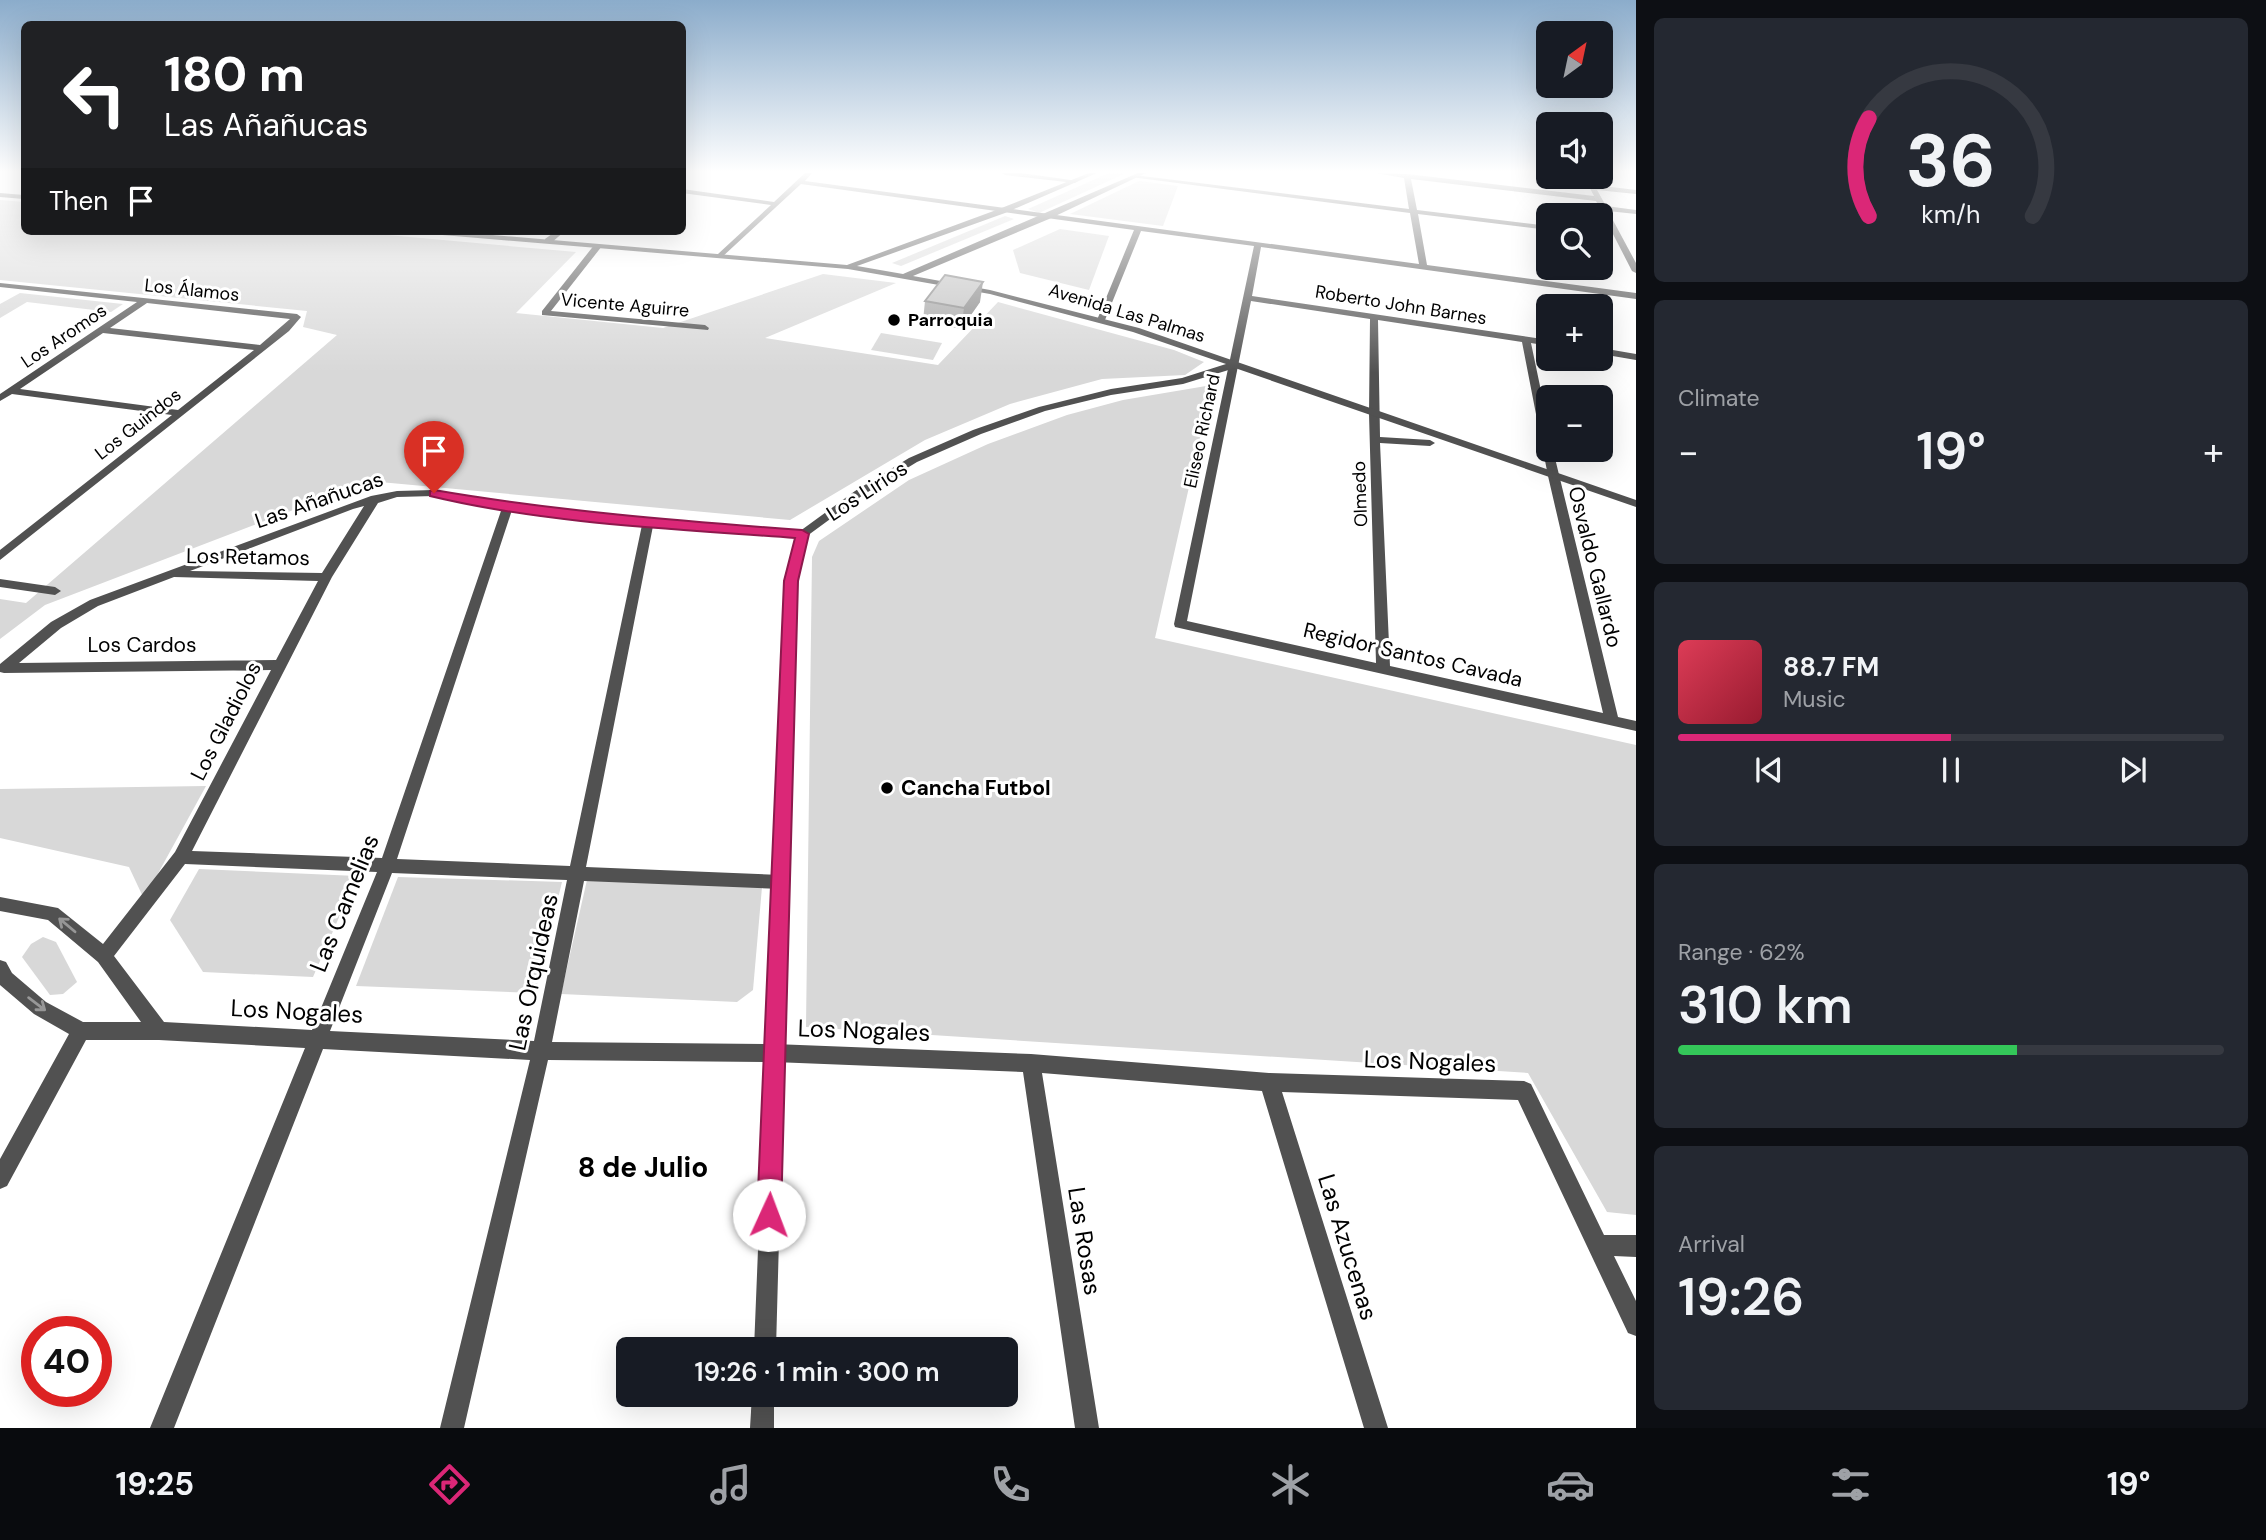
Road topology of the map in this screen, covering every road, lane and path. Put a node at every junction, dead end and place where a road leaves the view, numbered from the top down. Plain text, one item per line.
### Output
1 (530, 240) edge
2 (738, 240) edge
3 (923, 240) edge
4 (993, 240) edge
5 (1134, 240) edge
6 (1215, 240) edge
7 (1418, 240) edge
8 (1617, 240) edge
9 (548, 241) joint
10 (1258, 245) junction
11 (598, 246) junction
12 (1625, 248) junction
13 (1636, 249) edge
14 (721, 256) junction
15 (848, 267) junction
16 (1424, 268) junction
17 (1636, 271) edge
18 (905, 276) junction
19 (0, 285) edge
20 (20, 287) junction
21 (1636, 296) edge
22 (1248, 298) junction
23 (0, 299) edge
24 (145, 301) junction
25 (297, 317) joint
26 (1374, 317) junction
27 (1101, 320) junction
28 (705, 328) dead end
29 (101, 330) junction
30 (1526, 340) junction
31 (1536, 342) edge
32 (262, 348) junction
33 (1613, 353) edge
34 (1636, 357) edge
35 (1234, 365) junction
36 (10, 391) junction
37 (0, 398) edge
38 (180, 413) junction
39 (1374, 414) junction
40 (1376, 440) junction
41 (1430, 443) dead end
42 (1553, 476) junction
43 (375, 499) junction
44 (1636, 504) edge
45 (508, 506) junction
46 (648, 522) junction
47 (802, 534) junction
48 (0, 556) edge
49 (170, 575) junction
50 (326, 577) junction
51 (0, 583) edge
52 (55, 591) dead end
53 (1180, 624) joint
54 (281, 665) junction
55 (4, 668) joint
56 (1383, 670) junction
57 (1612, 721) junction
58 (1636, 726) edge
59 (181, 857) junction
60 (387, 866) junction
61 (579, 874) junction
62 (781, 882) junction
63 (0, 904) edge
64 (104, 956) junction
65 (2, 976) edge
66 (81, 1031) junction
67 (159, 1031) junction
68 (316, 1038) junction
69 (541, 1051) junction
70 (774, 1053) junction
71 (1031, 1062) junction
72 (1269, 1082) junction
73 (0, 1180) edge
74 (1597, 1244) junction
75 (1636, 1246) edge
76 (1636, 1325) edge
77 (765, 1337) edge
78 (763, 1407) edge
79 (162, 1428) edge
80 (452, 1428) edge
81 (762, 1428) edge
82 (1087, 1428) edge
83 (1376, 1428) edge

1 - 9 street, Avenida Las Palmas
2 - 14 street
3 - 15 street
4 - 18 street
5 - 27 street
6 - 10 street
7 - 16 street
8 - 12 street
9 - 11 street, Avenida Las Palmas
10 - 16 street
10 - 22 street, Eliseo Richard
11 - 14 street, Avenida Las Palmas
11 - 28 street, Vicente Aguirre
12 - 13 street
12 - 17 street
14 - 15 street, Avenida Las Palmas
15 - 18 street, Avenida Las Palmas
16 - 21 street
18 - 27 street, Avenida Las Palmas
19 - 20 street, Los Álamos
20 - 23 street
20 - 24 street, Los Álamos
22 - 26 street, Roberto John Barnes
22 - 35 street, Eliseo Richard
24 - 25 street, Los Álamos
24 - 29 street, Los Aromos
25 - 32 street, Los Guindos
26 - 30 street, Roberto John Barnes
26 - 39 street, Olmedo
27 - 35 street, Avenida Las Palmas
29 - 32 street
29 - 36 street, Los Aromos
30 - 31 street, Roberto John Barnes
30 - 42 street, Osvaldo Gallardo
32 - 38 street, Los Guindos
33 - 34 street
35 - 39 street, Avenida Las Palmas
35 - 47 street, Los Lirios
35 - 53 street, Eliseo Richard
36 - 37 street, Los Aromos
36 - 38 street
38 - 48 street, Los Guindos
39 - 40 street, Olmedo
39 - 42 street, Avenida Las Palmas
40 - 41 street
40 - 56 street, Olmedo
42 - 44 street, Avenida Las Palmas
42 - 57 street, Osvaldo Gallardo
43 - 45 street, Las Añañucas
43 - 49 street, Las Añañucas
43 - 50 street, Los Gladiolos
45 - 46 street, Las Añañucas
45 - 60 street, Las Camelias
46 - 47 street, Las Añañucas
46 - 61 street, Las Orquideas
47 - 62 street
49 - 50 street, Los Retamos
49 - 55 street, Las Añañucas
50 - 54 street, Los Gladiolos
51 - 52 street
53 - 56 street, Regidor Santos Cavada
54 - 55 street, Los Cardos
54 - 59 street, Los Gladiolos
56 - 57 street, Regidor Santos Cavada
57 - 58 street, Regidor Santos Cavada
59 - 60 street
59 - 64 street, Los Gladiolos
60 - 61 street
60 - 68 street, Las Camelias
61 - 62 street
61 - 69 street, Las Orquideas
62 - 70 street
64 -> 63 street
64 - 67 street
65 -> 66 street, Los Nogales
66 - 67 street, Los Nogales
66 - 73 street
67 - 68 street, Los Nogales
68 - 69 street, Los Nogales
68 - 79 street, Las Camelias
69 - 70 street, Los Nogales
69 - 80 street, Las Orquideas
70 - 71 street, Los Nogales
70 - 77 street
71 - 72 street, Los Nogales
71 - 82 street, Las Rosas
72 - 74 street, Los Nogales
72 - 83 street, Las Azucenas
74 - 75 street
74 - 76 street
78 - 81 street

